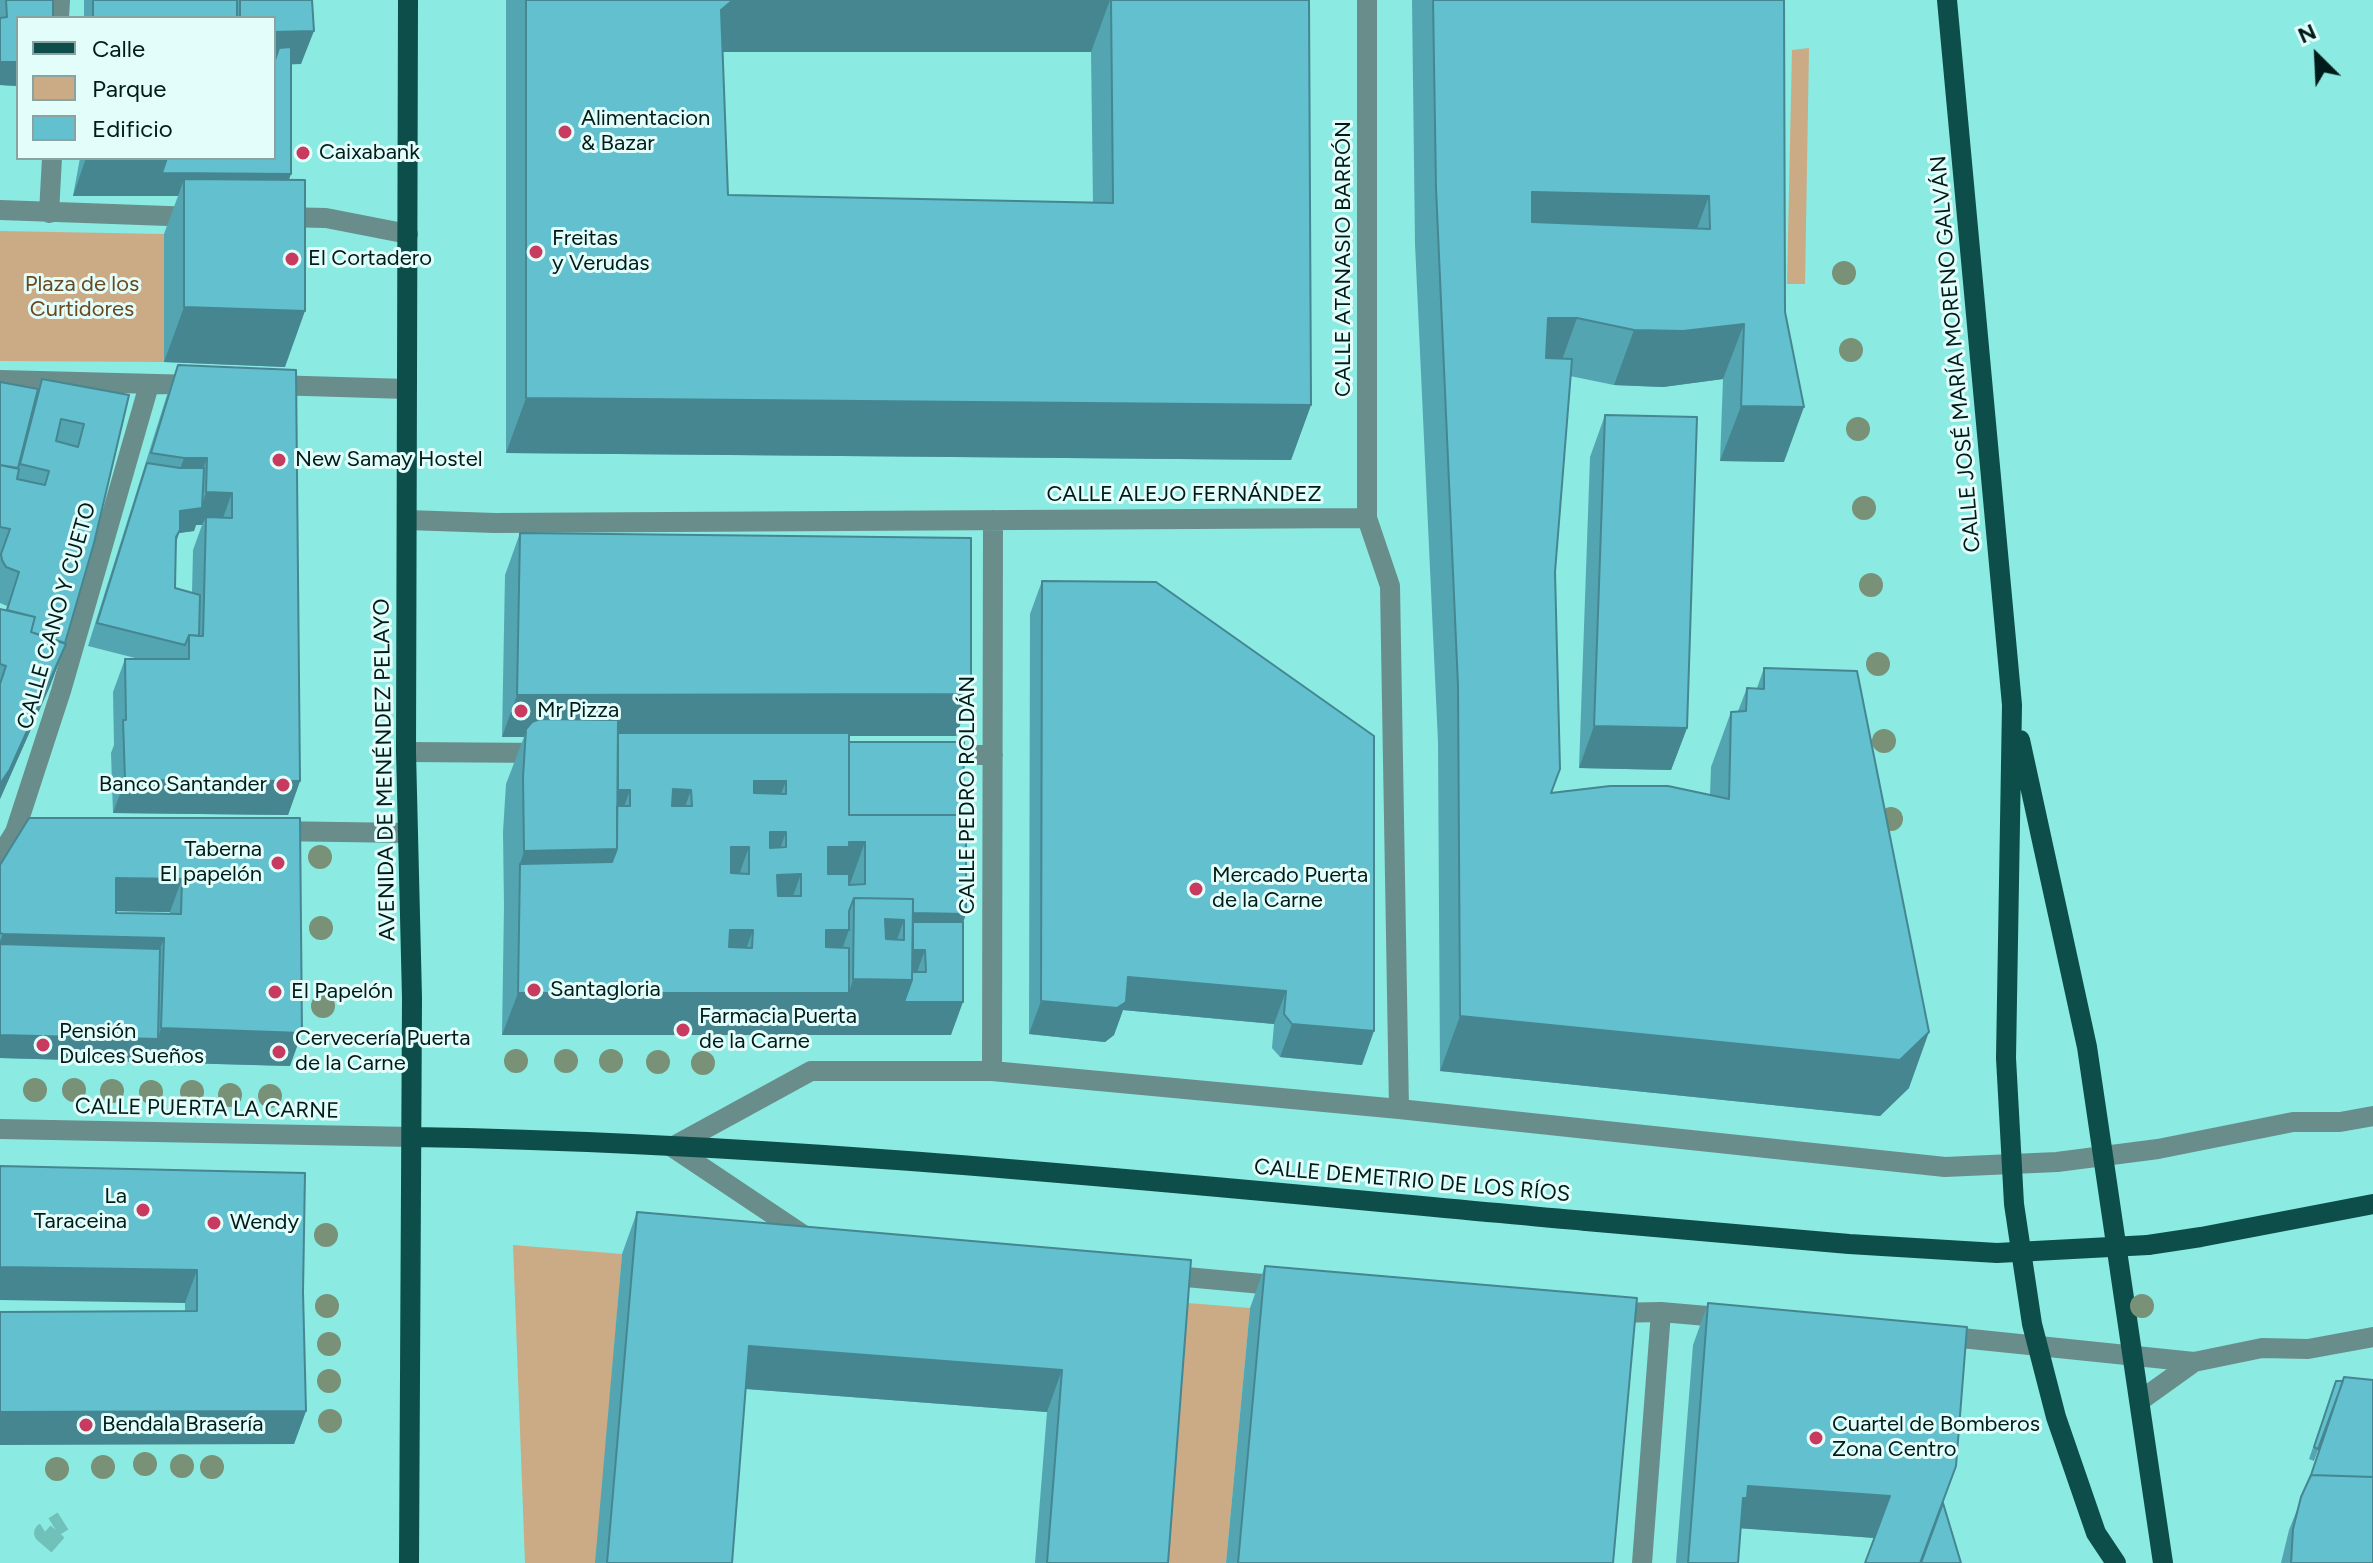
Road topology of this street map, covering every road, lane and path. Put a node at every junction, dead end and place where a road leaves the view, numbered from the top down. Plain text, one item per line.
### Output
1 (408, 0) edge
2 (1367, 0) edge
3 (1947, 0) edge
4 (52, 160) edge
5 (0, 210) edge
6 (49, 213) junction
7 (219, 217) edge
8 (266, 217) edge
9 (408, 234) junction
10 (0, 380) edge
11 (149, 385) junction
12 (222, 385) edge
13 (251, 385) edge
14 (407, 389) junction
15 (1367, 518) junction
16 (407, 520) junction
17 (993, 520) junction
18 (2012, 705) junction
19 (406, 752) junction
20 (565, 753) edge
21 (913, 754) edge
22 (993, 755) junction
23 (254, 831) edge
24 (408, 833) junction
25 (0, 856) edge
26 (992, 1071) junction
27 (1399, 1109) junction
28 (2373, 1116) edge
29 (0, 1129) edge
30 (412, 1137) junction
31 (672, 1147) junction
32 (2104, 1156) junction
33 (2012, 1164) junction
34 (2373, 1204) edge
35 (832, 1245) edge
36 (1147, 1273) edge
37 (1304, 1287) edge
38 (1661, 1312) junction
39 (1587, 1313) edge
40 (1755, 1320) edge
41 (1927, 1335) edge
42 (2373, 1337) edge
43 (2036, 1344) junction
44 (2133, 1354) junction
45 (2194, 1362) junction
46 (2141, 1400) junction
47 (409, 1563) edge
48 (1642, 1563) edge
49 (2116, 1563) edge
50 (2163, 1563) edge

1 - 9 main road, AVENIDA DE MENÉNDEZ PELAYO
2 - 15 street, CALLE ATANASIO BARRÓN
3 - 18 main road, CALLE JOSÉ MARÍA MORENO GALVÁN
4 - 6 street
5 - 6 street
6 - 7 street
8 - 9 street
9 - 14 main road, AVENIDA DE MENÉNDEZ PELAYO
10 - 11 street
11 - 12 street
11 - 25 street, CALLE CANO Y CUETO
13 - 14 street
14 - 16 main road, AVENIDA DE MENÉNDEZ PELAYO
15 - 17 street, CALLE ALEJO FERNÁNDEZ
15 - 27 street
16 - 17 street, CALLE ALEJO FERNÁNDEZ
16 - 19 main road, AVENIDA DE MENÉNDEZ PELAYO
17 - 22 street, CALLE PEDRO ROLDÁN
18 - 32 main road, CALLE JOSÉ MARÍA MORENO GALVÁN
18 - 33 main road, CALLE JOSÉ MARÍA MORENO GALVÁN
19 - 20 street
19 - 24 main road, AVENIDA DE MENÉNDEZ PELAYO
21 - 22 street
22 - 26 street, CALLE PEDRO ROLDÁN
23 - 24 street
24 - 30 main road, AVENIDA DE MENÉNDEZ PELAYO
26 - 27 street
26 - 31 street
27 - 33 street
28 - 32 street
29 - 30 street, CALLE PUERTA LA CARNE
30 - 31 main road, CALLE DEMETRIO DE LOS RÍOS
30 - 47 main road, AVENIDA DE MENÉNDEZ PELAYO
31 - 34 main road, CALLE DEMETRIO DE LOS RÍOS, bridge
31 - 35 street
32 - 33 street
32 - 44 main road, CALLE JOSÉ MARÍA MORENO GALVÁN
33 - 43 main road, CALLE JOSÉ MARÍA MORENO GALVÁN
36 - 37 street
38 - 39 street
38 - 40 street
38 - 48 street
41 - 43 street
42 - 45 street
43 - 44 street
43 - 49 main road, CALLE JOSÉ MARÍA MORENO GALVÁN
44 - 45 street
44 - 46 main road, CALLE JOSÉ MARÍA MORENO GALVÁN
45 - 46 street
46 - 50 main road, CALLE JOSÉ MARÍA MORENO GALVÁN

